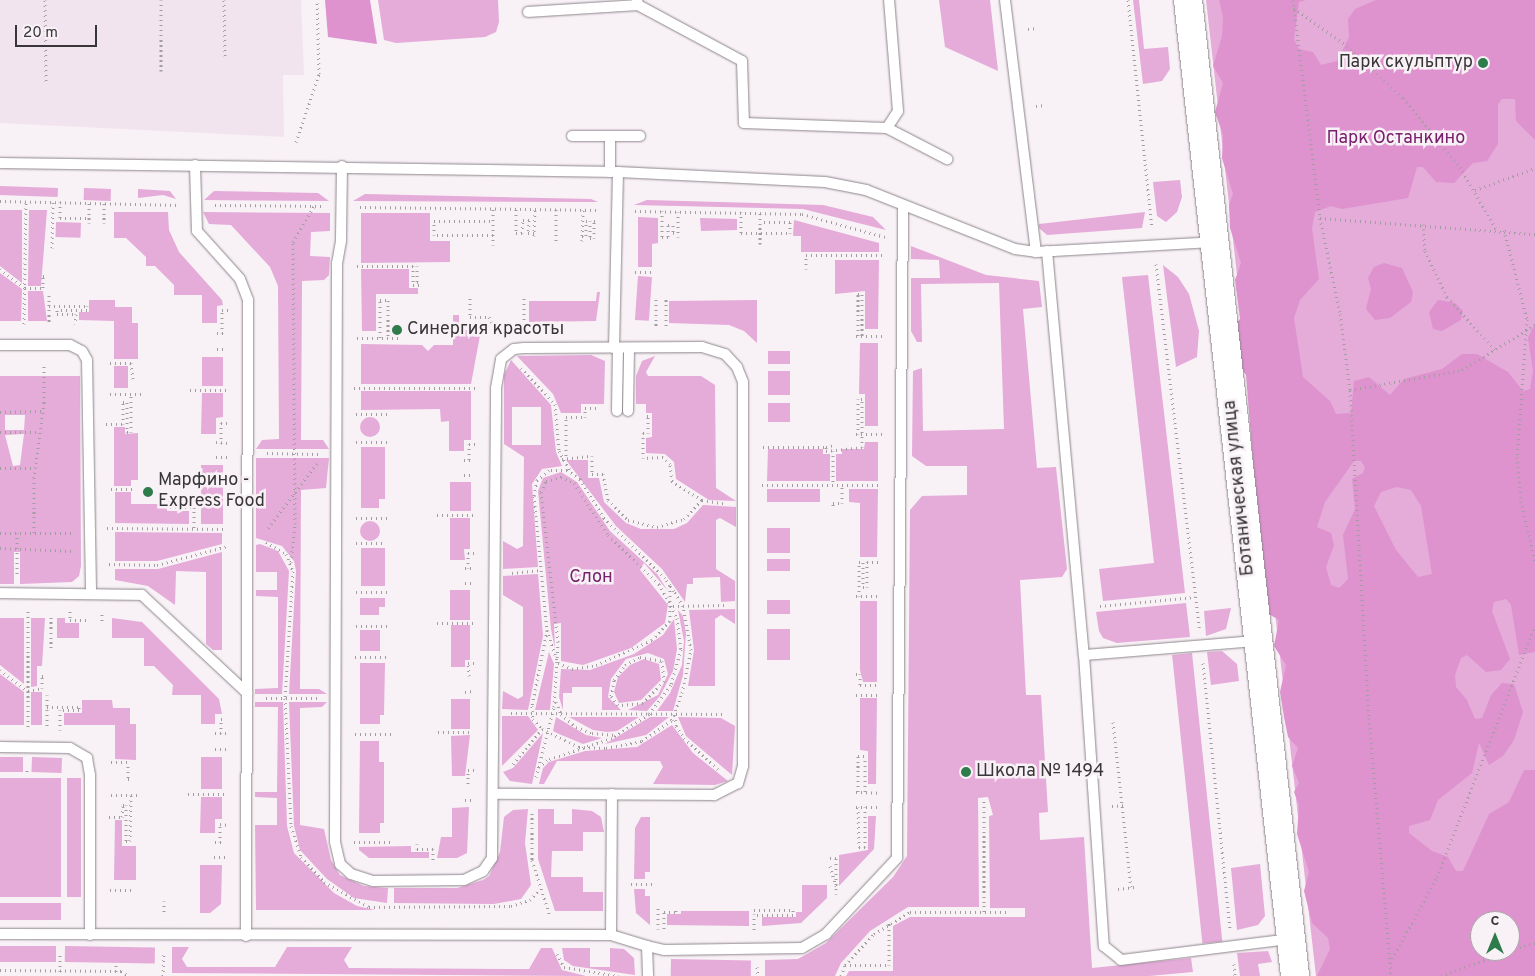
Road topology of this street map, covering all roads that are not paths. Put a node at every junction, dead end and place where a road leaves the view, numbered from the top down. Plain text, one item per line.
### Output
1 (889, 0) edge
2 (1005, 0) edge
3 (1188, 0) edge
4 (638, 2) edge
5 (528, 12) dead end
6 (887, 128) junction
7 (572, 136) dead end
8 (610, 136) junction
9 (640, 136) dead end
10 (947, 159) dead end
11 (0, 163) edge
12 (195, 165) junction
13 (342, 166) junction
14 (614, 172) junction
15 (903, 206) junction
16 (1214, 241) junction
17 (1047, 251) junction
18 (1036, 252) junction
19 (0, 345) edge
20 (620, 348) junction
21 (612, 410) road end
22 (628, 410) road end
23 (0, 593) edge
24 (91, 593) junction
25 (1256, 641) junction
26 (1084, 655) junction
27 (247, 696) junction
28 (0, 747) edge
29 (495, 794) junction
30 (612, 794) junction
31 (0, 934) edge
32 (90, 935) junction
33 (612, 935) junction
34 (246, 936) junction
35 (1290, 939) junction
36 (647, 946) junction
37 (648, 976) edge
38 (1294, 976) edge

1 - 6 lane
2 - 18 lane
3 - 16 main road, Ботаническая улица
4 - 5 lane
4 - 6 lane
6 - 10 lane
7 - 8 lane
8 - 9 lane
8 - 14 lane
11 - 12 lane
12 - 13 lane
12 - 27 lane
13 - 14 lane
13 - 29 lane
14 - 15 lane
14 - 20 lane
15 - 18 lane
15 - 36 lane
16 - 17 lane
16 - 25 main road, Ботаническая улица
17 - 18 lane
17 - 26 lane
19 - 24 lane
20 - 21 lane
20 - 22 lane
20 - 29 lane
20 - 30 lane
23 - 24 lane
24 - 27 lane
25 - 26 lane
25 - 35 main road, Ботаническая улица
26 - 35 lane
27 - 34 lane
28 - 32 lane
29 - 30 lane
30 - 33 lane
31 - 32 lane
32 - 34 lane
33 - 34 lane
33 - 36 lane
35 - 38 main road, Ботаническая улица
36 - 37 lane

